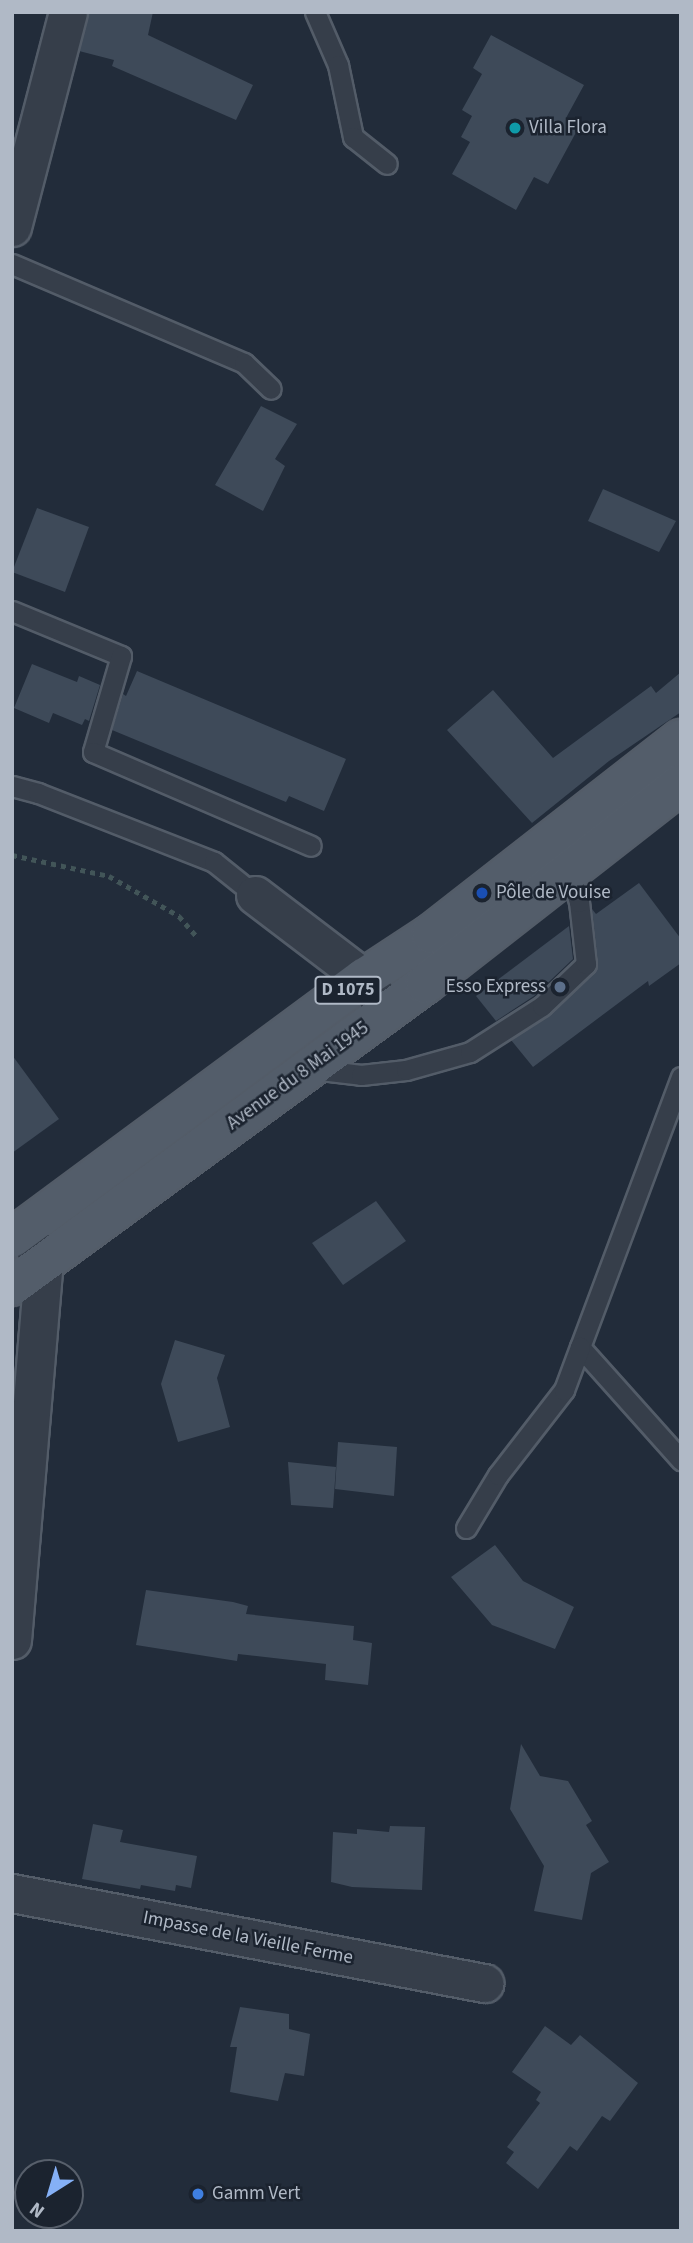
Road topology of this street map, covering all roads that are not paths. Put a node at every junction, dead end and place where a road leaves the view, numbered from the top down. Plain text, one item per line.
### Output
1 (68, 12) edge
2 (315, 12) edge
3 (387, 164) dead end
4 (12, 227) edge
5 (12, 264) edge
6 (271, 389) dead end
7 (12, 611) edge
8 (681, 739) edge
9 (681, 784) edge
10 (12, 786) edge
11 (311, 846) dead end
12 (569, 870) junction
13 (255, 895) joint
14 (364, 978) junction
15 (387, 1011) junction
16 (316, 1063) junction
17 (681, 1077) edge
18 (18, 1234) edge
19 (44, 1262) junction
20 (12, 1286) edge
21 (580, 1347) junction
22 (681, 1460) edge
23 (466, 1528) dead end
24 (12, 1640) edge
25 (12, 1893) edge
26 (484, 1983) dead end

1 - 4 street
2 - 3 lane
5 - 6 lane
7 - 11 lane
8 - 14 main road, Avenue du 8 Mai 1945 / D 1075
9 - 12 main road, Avenue du 8 Mai 1945 / D 1075
10 - 13 lane
12 - 15 main road, Avenue du 8 Mai 1945 / D 1075
12 - 16 lane
13 - 14 street
14 - 15 street
14 - 18 main road, Avenue du 8 Mai 1945 / D 1075
15 - 16 main road, Avenue du 8 Mai 1945 / D 1075
16 - 19 main road, Avenue du 8 Mai 1945 / D 1075
17 - 21 lane
18 - 19 street
19 - 20 main road, Avenue du 8 Mai 1945 / D 1075
19 - 24 street
21 - 22 lane
21 - 23 lane
25 - 26 street, Impasse de la Vieille Ferme

